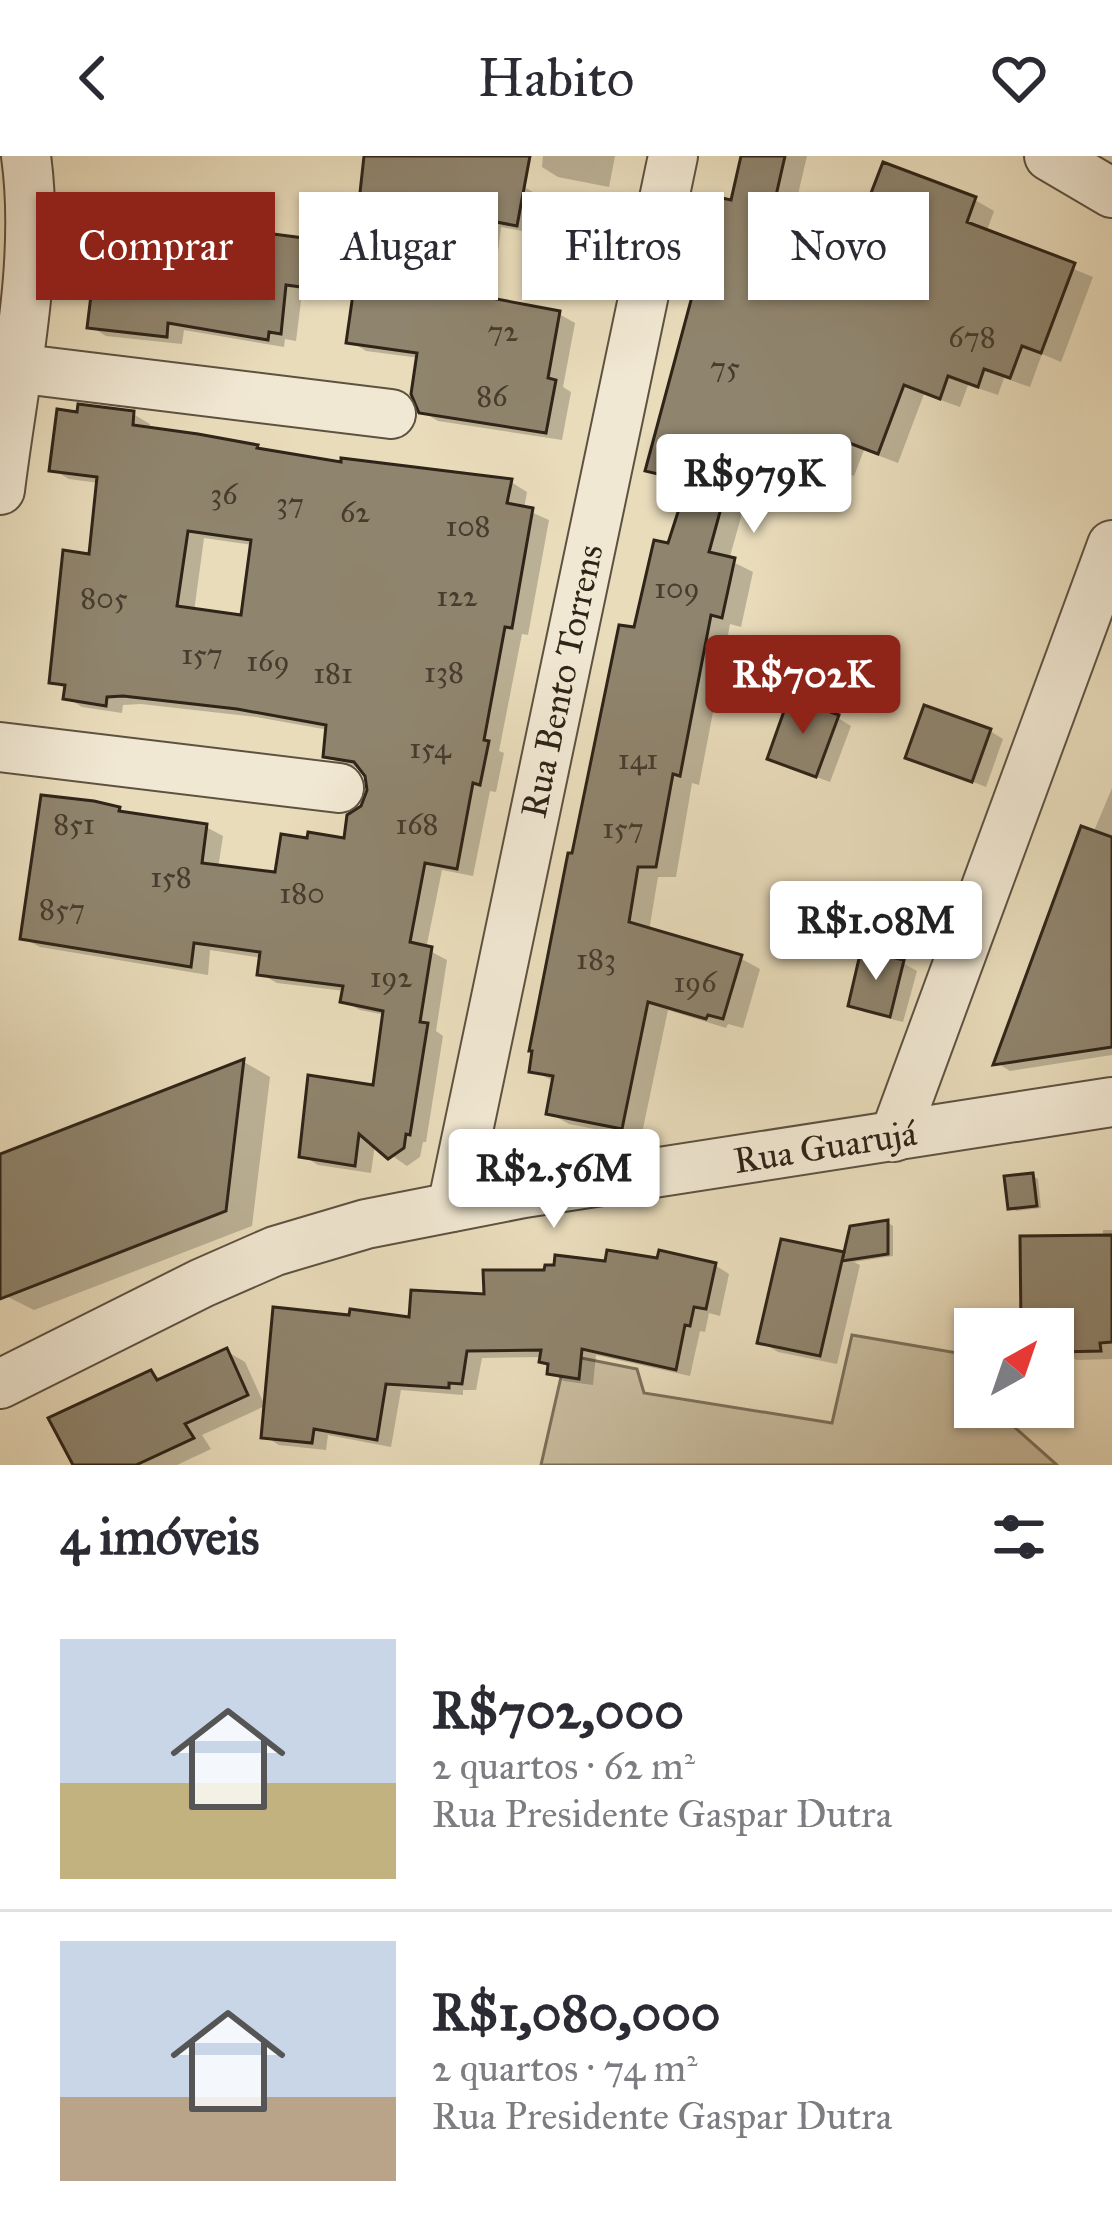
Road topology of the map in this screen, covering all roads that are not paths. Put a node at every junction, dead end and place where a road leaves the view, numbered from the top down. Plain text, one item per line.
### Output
1 (26, 156) edge
2 (673, 156) edge
3 (1049, 156) edge
4 (1112, 193) edge
5 (15, 368) junction
6 (391, 414) dead end
7 (0, 490) edge
8 (1112, 545) edge
9 (0, 747) edge
10 (339, 788) dead end
11 (1112, 1102) edge
12 (894, 1137) junction
13 (452, 1207) junction
14 (0, 1384) edge

1 - 5 street
2 - 13 street, Rua Bento Torrens
3 - 4 street
5 - 6 street
5 - 7 street
8 - 12 street
9 - 10 street
11 - 12 street, Rua Guarujá
12 - 13 street, Rua Guarujá
13 - 14 street, Rua Guarujá

